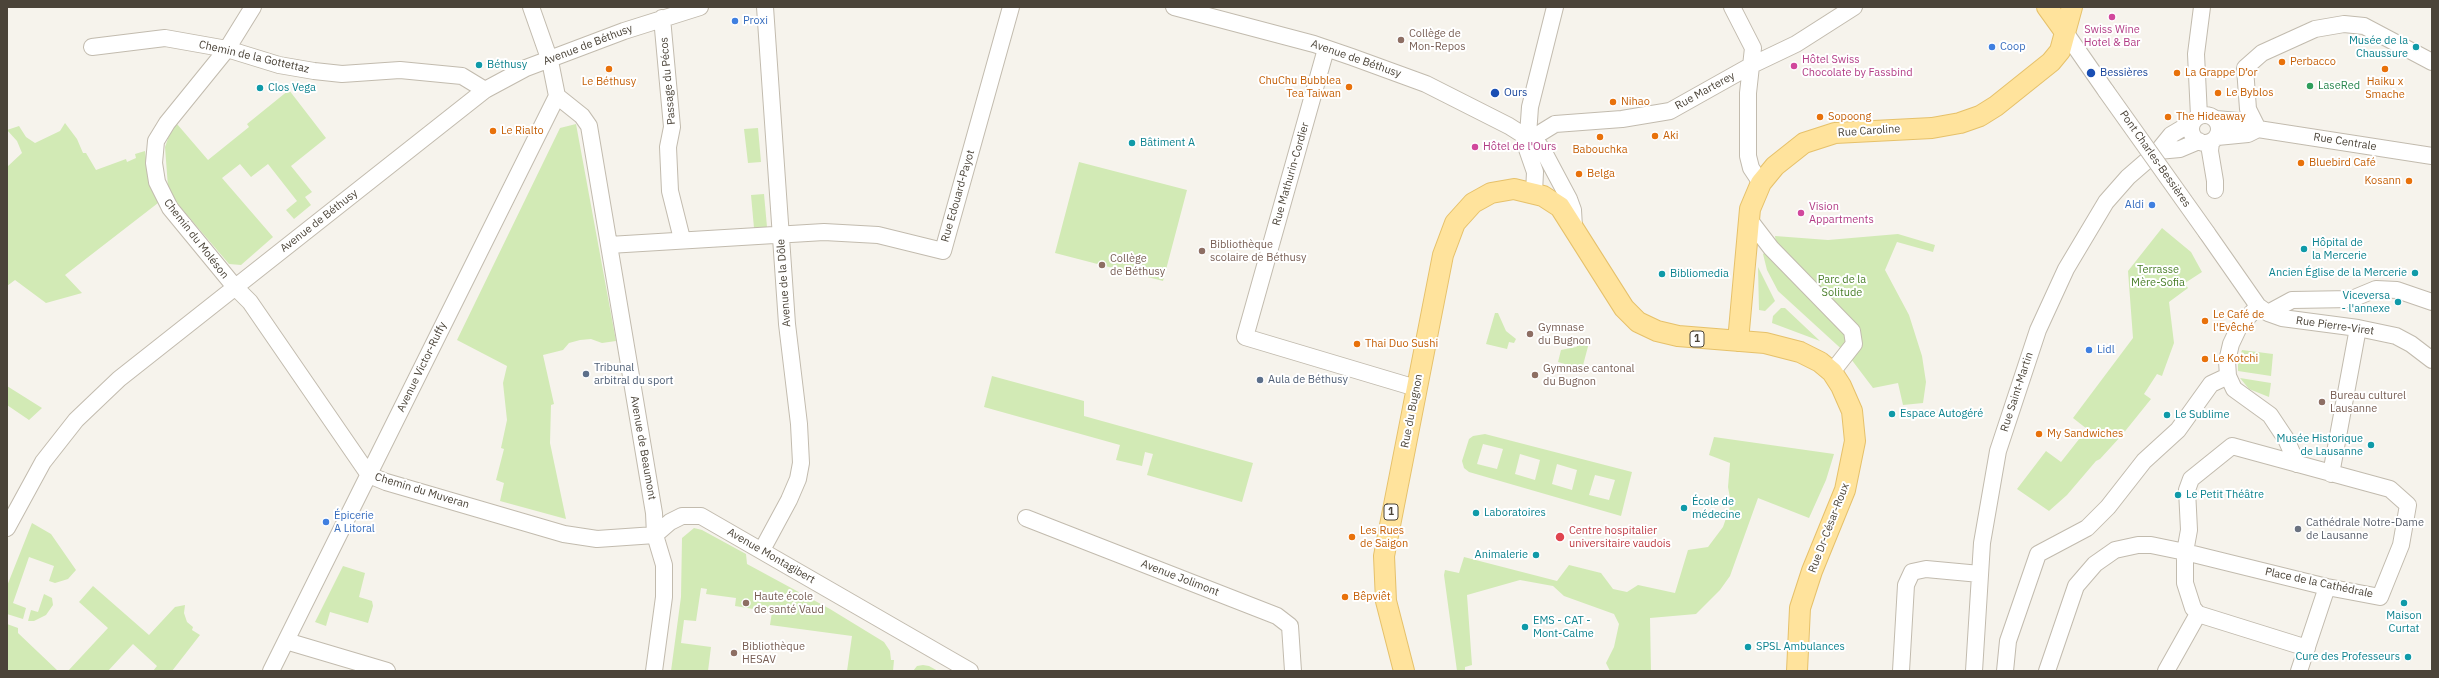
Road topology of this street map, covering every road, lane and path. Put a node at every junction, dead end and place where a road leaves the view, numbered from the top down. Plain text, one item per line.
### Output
1 (253, 7) edge
2 (531, 7) edge
3 (700, 7) edge
4 (765, 7) edge
5 (1011, 7) edge
6 (1174, 7) edge
7 (1555, 7) edge
8 (1732, 7) edge
9 (1854, 7) edge
10 (2047, 7) edge
11 (2072, 7) edge
12 (2202, 7) edge
13 (662, 18) junction
14 (2065, 32) junction
15 (92, 47) dead end
16 (1326, 48) junction
17 (227, 49) junction
18 (550, 61) junction
19 (2432, 62) edge
20 (1752, 64) junction
21 (485, 90) junction
22 (557, 96) junction
23 (2196, 119) junction
24 (2216, 119) junction
25 (2258, 129) junction
26 (1542, 132) dead end
27 (1528, 139) junction
28 (2209, 140) junction
29 (2158, 151) junction
30 (2432, 156) edge
31 (1761, 183) junction
32 (2215, 190) dead end
33 (1534, 193) junction
34 (1748, 218) junction
35 (1574, 227) junction
36 (781, 234) junction
37 (682, 240) junction
38 (609, 245) junction
39 (234, 287) junction
40 (2432, 302) edge
41 (2263, 309) junction
42 (2358, 328) junction
43 (1738, 341) junction
44 (2432, 360) edge
45 (1832, 372) junction
46 (2228, 376) junction
47 (1416, 388) junction
48 (2297, 464) junction
49 (369, 474) junction
50 (2331, 474) junction
51 (1026, 518) dead end
52 (7, 528) edge
53 (654, 535) junction
54 (762, 550) junction
55 (2185, 552) junction
56 (1980, 574) junction
57 (2327, 587) junction
58 (2198, 614) junction
59 (286, 641) junction
60 (2307, 648) junction
61 (271, 671) edge
62 (387, 671) edge
63 (654, 671) edge
64 (970, 671) edge
65 (1293, 671) edge
66 (1404, 671) edge
67 (1797, 671) edge
68 (1901, 671) edge
69 (1974, 671) edge
70 (2005, 671) edge
71 (2047, 671) edge
72 (2166, 671) edge
73 (2299, 671) edge

1 - 17 street, Chemin du Moléson
2 - 18 street
3 - 13 street, Avenue de Béthusy
4 - 36 street, Avenue de la Dôle
5 - 36 street, Rue Edouard-Payot
6 - 16 street, Avenue de Béthusy
7 - 27 street
8 - 20 street
9 - 20 street, Rue Marterey
10 - 14 main road
11 - 14 main road, Rue Caroline
12 - 23 street
13 - 18 street, Avenue de Béthusy
13 - 37 street, Passage du Pécos
14 - 31 main road, Rue Caroline
14 - 41 street, Pont Charles-Bessières, bridge
15 - 17 street, Chemin de la Gottettaz
16 - 27 street, Avenue de Béthusy
16 - 47 street, Rue Mathurin-Cordier
17 - 21 street, Chemin de la Gottettaz
17 - 39 street, Chemin du Moléson
18 - 21 street, Avenue de Béthusy
18 - 22 street
19 - 25 street
20 - 26 street, Rue Marterey
20 - 31 street
21 - 39 street, Avenue de Béthusy
22 - 38 street, Avenue de Beaumont
22 - 49 street, Avenue Victor-Ruffy
23 - 24 street
23 - 28 street
23 - 29 street, Rue Saint-Martin
24 - 25 street, Rue Centrale
24 - 28 street
25 - 28 street, Rue Centrale
25 - 30 street, Rue Centrale
27 - 33 street
27 - 35 street, Avenue de Béthusy
28 - 29 street
28 - 32 street
29 - 56 street, Rue Saint-Martin
31 - 34 main road, Rue Caroline
33 - 35 main road, 1
33 - 47 main road, Rue du Bugnon / 1
34 - 43 main road, Rue Caroline
34 - 45 street
35 - 43 main road, Rue Dr-César-Roux / 1
36 - 37 street
36 - 54 street, Avenue de la Dôle
37 - 38 street
38 - 53 street, Avenue de Beaumont
39 - 49 street, Chemin du Muveran
39 - 52 street, Avenue de Béthusy
40 - 41 street
41 - 42 street, Rue Pierre-Viret
41 - 46 street
42 - 44 street, Rue Pierre-Viret
42 - 50 street
43 - 45 main road, Rue Dr-César-Roux / 1
45 - 67 main road, Rue Dr-César-Roux / 1
46 - 48 street
46 - 70 street
47 - 66 main road, Rue du Bugnon / 1
48 - 50 street, Place de la Cathédrale
48 - 55 street, Place de la Cathédrale
49 - 53 street, Chemin du Muveran
49 - 59 street, Avenue Victor-Ruffy
50 - 57 street, Place de la Cathédrale
51 - 65 street, Avenue Jolimont
53 - 54 street, Avenue Montagibert
53 - 63 street, Avenue de Beaumont
54 - 64 street, Avenue Montagibert
55 - 57 street, Place de la Cathédrale
55 - 58 street
55 - 71 street
56 - 68 street
56 - 69 street, Rue Saint-Martin
57 - 60 street
58 - 60 street
58 - 72 street
59 - 61 street, Avenue Victor-Ruffy
59 - 62 street
60 - 73 street

